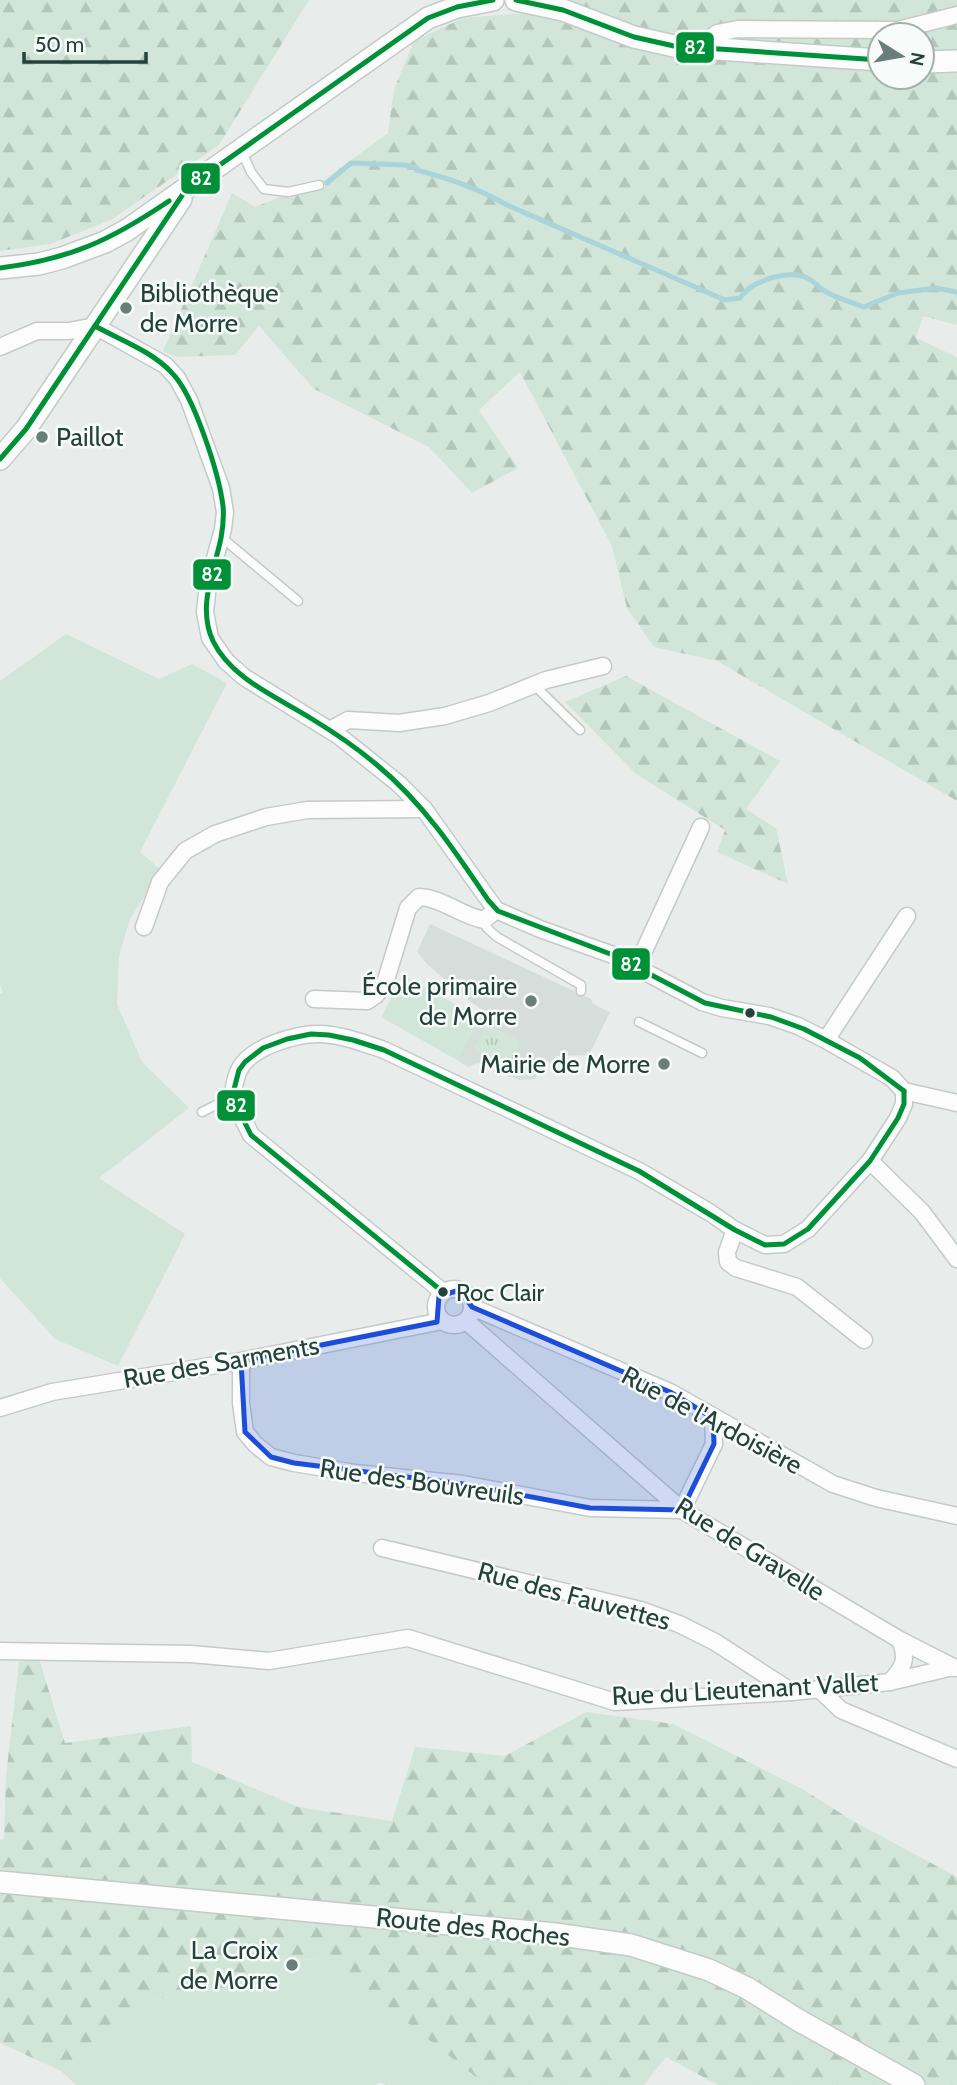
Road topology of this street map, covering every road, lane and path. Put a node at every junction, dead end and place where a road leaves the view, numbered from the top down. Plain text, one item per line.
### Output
1 (493, 0) edge
2 (516, 0) edge
3 (957, 15) edge
4 (698, 49) junction
5 (866, 59) edge
6 (957, 61) edge
7 (936, 62) edge
8 (241, 150) junction
9 (319, 185) dead end
10 (187, 188) junction
11 (0, 268) edge
12 (95, 326) junction
13 (0, 347) edge
14 (0, 459) edge
15 (221, 537) junction
16 (298, 601) dead end
17 (603, 666) dead end
18 (534, 685) junction
19 (330, 730) junction
20 (580, 730) dead end
21 (424, 809) junction
22 (701, 827) dead end
23 (490, 915) junction
24 (907, 916) dead end
25 (144, 927) dead end
26 (637, 967) junction
27 (581, 991) dead end
28 (314, 999) dead end
29 (639, 1022) dead end
30 (826, 1040) junction
31 (702, 1053) dead end
32 (904, 1091) junction
33 (232, 1097) junction
34 (957, 1103) edge
35 (201, 1112) dead end
36 (870, 1161) junction
37 (735, 1230) junction
38 (957, 1259) edge
39 (440, 1296) junction
40 (469, 1314) junction
41 (442, 1321) junction
42 (864, 1340) dead end
43 (242, 1361) junction
44 (0, 1408) edge
45 (713, 1418) junction
46 (682, 1510) junction
47 (957, 1516) edge
48 (382, 1548) dead end
49 (900, 1640) junction
50 (0, 1651) edge
51 (955, 1668) edge
52 (890, 1682) junction
53 (819, 1689) junction
54 (792, 1692) junction
55 (957, 1759) edge
56 (0, 1882) edge
57 (914, 2085) edge

1 - 8 street
2 - 4 street
3 - 4 street
4 - 5 street
6 - 7 street
8 - 9 lane
8 - 10 street
10 - 11 street
10 - 12 street
12 - 13 street
12 - 14 street
12 - 15 street
15 - 16 lane
15 - 19 street
17 - 18 street
18 - 19 street
18 - 20 lane
19 - 21 street
21 - 23 street
21 - 25 street
22 - 26 street
23 - 26 street
23 - 27 lane
23 - 28 street
24 - 30 street
26 - 30 street
29 - 31 lane
30 - 32 street
32 - 34 street
32 - 36 street
33 - 35 lane
33 - 37 street
33 - 39 street
36 - 37 street
36 - 38 street
37 - 42 street
39 - 40 street
39 - 41 street
40 - 41 street
40 - 45 street, Rue de l'Ardoisière
40 - 46 street, Rue de Gravelle
41 - 43 street, Rue des Sarments
43 - 44 street, Rue des Sarments
43 - 46 street, Rue des Bouvreuils
45 - 46 street
45 - 47 street, Rue de l'Ardoisière
46 - 49 street, Rue de Gravelle
48 - 54 street, Rue des Fauvettes
49 - 51 street, Rue de Gravelle
49 - 52 street
50 - 54 street, Rue du Lieutenant Vallet
51 - 52 street, Rue du Lieutenant Vallet
52 - 53 street, Rue du Lieutenant Vallet
53 - 54 street, Rue du Lieutenant Vallet
53 - 55 street
56 - 57 street, Route des Roches

